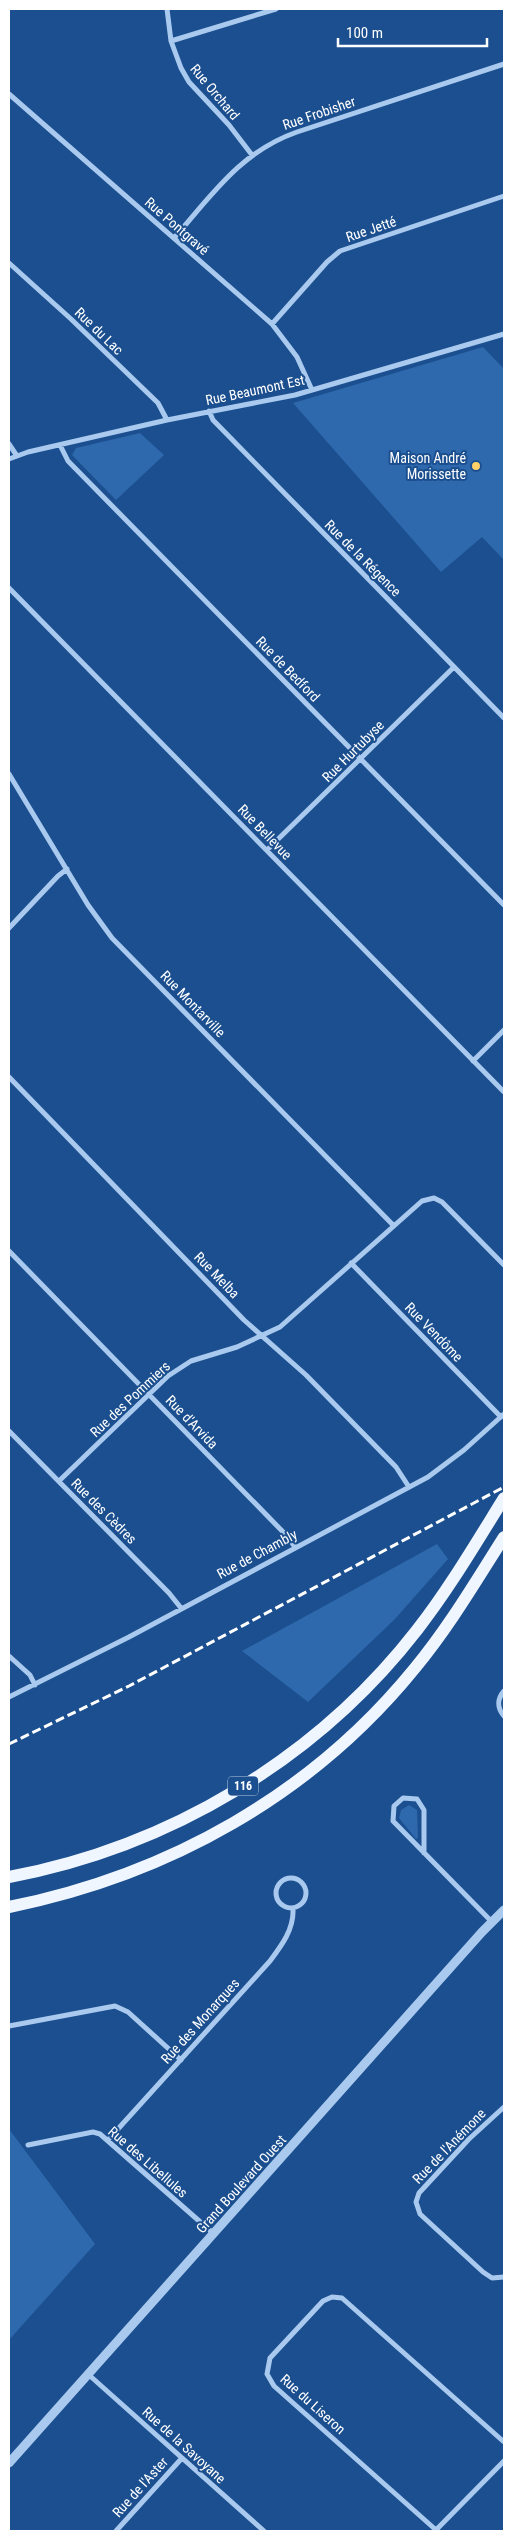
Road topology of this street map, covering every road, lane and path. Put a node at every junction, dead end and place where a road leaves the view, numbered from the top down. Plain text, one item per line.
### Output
1 (167, 9) edge
2 (276, 9) edge
3 (171, 41) junction
4 (504, 64) edge
5 (9, 94) edge
6 (252, 155) junction
7 (504, 196) edge
8 (174, 238) junction
9 (9, 263) edge
10 (272, 324) junction
11 (504, 334) edge
12 (312, 390) junction
13 (209, 411) junction
14 (167, 420) junction
15 (9, 444) edge
16 (60, 445) junction
17 (17, 456) junction
18 (9, 459) edge
19 (9, 588) edge
20 (454, 667) junction
21 (504, 718) edge
22 (360, 759) junction
23 (9, 774) edge
24 (267, 850) junction
25 (67, 870) junction
26 (504, 905) edge
27 (9, 928) edge
28 (504, 1030) edge
29 (473, 1061) junction
30 (9, 1077) edge
31 (504, 1092) edge
32 (393, 1225) junction
33 (9, 1251) edge
34 (351, 1263) junction
35 (504, 1265) edge
36 (262, 1336) junction
37 (148, 1394) junction
38 (503, 1416) edge
39 (9, 1431) edge
40 (59, 1481) junction
41 (409, 1488) junction
42 (504, 1498) edge
43 (504, 1537) edge
44 (295, 1547) junction
45 (180, 1608) junction
46 (9, 1656) edge
47 (35, 1685) junction
48 (504, 1691) edge
49 (9, 1697) edge
50 (504, 1716) edge
51 (424, 1853) junction
52 (9, 1877) edge
53 (9, 1907) edge
54 (293, 1909) junction
55 (504, 1910) edge
56 (492, 1922) junction
57 (9, 2026) edge
58 (181, 2060) junction
59 (504, 2107) edge
60 (108, 2140) junction
61 (28, 2145) dead end
62 (214, 2234) junction
63 (504, 2278) edge
64 (88, 2375) junction
65 (504, 2442) edge
66 (182, 2458) junction
67 (504, 2461) edge
68 (9, 2463) edge
69 (116, 2531) edge
70 (264, 2531) edge
71 (435, 2531) edge

1 - 3 street, Rue Orchard
2 - 3 street
3 - 6 street, Rue Orchard
4 - 6 street, Rue Frobisher
5 - 8 street, Rue Pontgravé
6 - 8 street, Rue Frobisher
7 - 10 street, Rue Jetté
8 - 10 street, Rue Pontgravé
9 - 14 street, Rue du Lac
10 - 12 street, Rue Pontgravé
11 - 12 street, Rue Beaumont Est
12 - 13 street, Rue Beaumont Est
13 - 14 street, Rue Beaumont Est
13 - 20 street, Rue de la Régence
14 - 16 street, Rue Beaumont Est
15 - 17 street
16 - 17 street, Rue Beaumont Est
16 - 22 street, Rue de Bedford
17 - 18 street, Rue Beaumont Est
19 - 24 street, Rue Bellevue
20 - 21 street, Rue de la Régence
20 - 22 street, Rue Hurtubyse
22 - 24 street, Rue Hurtubyse
22 - 26 street, Rue de Bedford
23 - 25 street, Rue Montarville
24 - 29 street, Rue Bellevue
25 - 27 street
25 - 32 street, Rue Montarville
28 - 29 street
29 - 31 street, Rue Bellevue
30 - 36 street, Rue Melba
32 - 34 street, Rue des Pommiers
32 - 35 street, Rue des Pommiers
33 - 37 street, Rue d'Arvida
34 - 36 street, Rue des Pommiers
34 - 38 street, Rue Vendôme
36 - 37 street, Rue des Pommiers
36 - 41 street, Rue Melba
37 - 40 street, Rue des Pommiers
37 - 44 street, Rue d'Arvida
38 - 41 street, Rue de Chambly
39 - 40 street, Rue des Cèdres
40 - 45 street, Rue des Cèdres
41 - 44 street, Rue de Chambly
42 - 52 main road, 116
43 - 53 main road, 116
44 - 45 street, Rue de Chambly
45 - 47 street, Rue de Chambly
46 - 47 street
47 - 49 street, Rue de Chambly
48 - 50 street
51 - 51 street
51 - 56 street
54 - 54 street, Rue des Monarques
54 - 58 street, Rue des Monarques
55 - 56 street, Grand Boulevard Ouest
56 - 62 street, Grand Boulevard Ouest
57 - 58 street
58 - 60 street, Rue des Monarques
59 - 63 street, Rue de l'Anémone
60 - 61 street, Rue des Libellules
60 - 62 street, Rue des Libellules
62 - 64 street, Grand Boulevard Ouest
64 - 66 street, Rue de la Savoyane
64 - 68 street, Grand Boulevard Ouest
65 - 71 street, Rue du Liseron
66 - 69 street, Rue de l'Aster
66 - 70 street, Rue de la Savoyane
67 - 71 street

